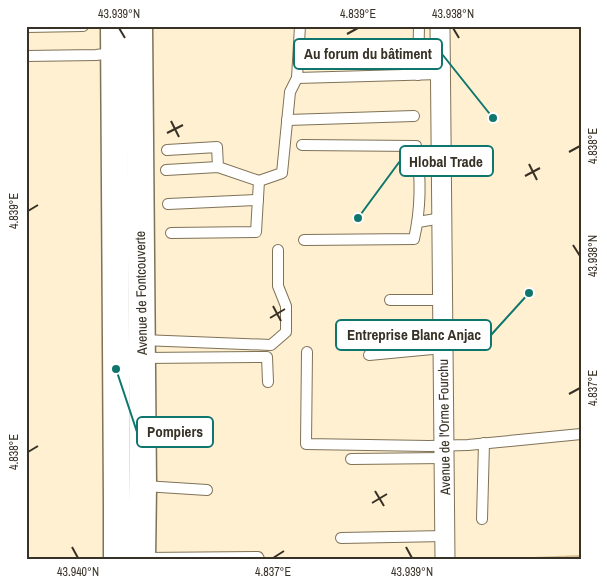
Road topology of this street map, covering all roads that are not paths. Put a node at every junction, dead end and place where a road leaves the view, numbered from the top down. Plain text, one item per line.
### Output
1 (83, 26) edge
2 (108, 26) edge
3 (114, 26) edge
4 (139, 26) edge
5 (300, 26) edge
6 (418, 26) edge
7 (440, 26) edge
8 (26, 27) edge
9 (114, 53) junction
10 (26, 56) edge
11 (440, 74) junction
12 (418, 75) junction
13 (298, 78) junction
14 (414, 116) dead end
15 (287, 120) junction
16 (302, 145) dead end
17 (167, 150) dead end
18 (218, 167) junction
19 (166, 170) dead end
20 (259, 181) junction
21 (258, 200) junction
22 (168, 204) dead end
23 (442, 218) junction
24 (418, 222) junction
25 (171, 233) dead end
26 (304, 240) dead end
27 (278, 250) dead end
28 (390, 300) dead end
29 (443, 300) junction
30 (443, 348) junction
31 (142, 349) junction
32 (307, 352) dead end
33 (369, 355) dead end
34 (268, 382) dead end
35 (581, 434) edge
36 (484, 443) junction
37 (444, 451) junction
38 (351, 459) dead end
39 (143, 486) junction
40 (206, 490) dead end
41 (482, 519) dead end
42 (445, 536) junction
43 (341, 538) dead end
44 (133, 558) edge
45 (259, 559) edge
46 (445, 559) edge

1 - 8 lane
2 - 3 lane
3 - 9 main road, Avenue de Fontcouverte
4 - 31 main road, Avenue de Fontcouverte
5 - 13 lane
6 - 12 lane
7 - 11 street, Avenue de l'Orme Fourchu
9 - 10 lane
9 - 44 main road, Avenue de Fontcouverte
11 - 12 lane
11 - 23 street, Avenue de l'Orme Fourchu
12 - 13 lane
13 - 15 lane
14 - 15 lane
15 - 20 lane
16 - 24 lane
17 - 18 lane
18 - 19 lane
18 - 20 lane
20 - 21 lane
21 - 22 lane
21 - 25 lane
23 - 24 lane
23 - 29 street, Avenue de l'Orme Fourchu
24 - 26 lane
27 - 31 lane
28 - 29 lane
29 - 30 street, Avenue de l'Orme Fourchu
30 - 33 lane
30 - 37 street, Avenue de l'Orme Fourchu
31 - 34 lane
31 - 39 main road, Avenue de Fontcouverte
32 - 37 lane
35 - 36 lane
36 - 37 lane
36 - 41 lane
37 - 38 lane
37 - 42 street, Avenue de l'Orme Fourchu
39 - 40 lane
39 - 44 main road, Avenue de Fontcouverte
42 - 43 lane
42 - 46 street, Avenue de l'Orme Fourchu
44 - 45 lane

